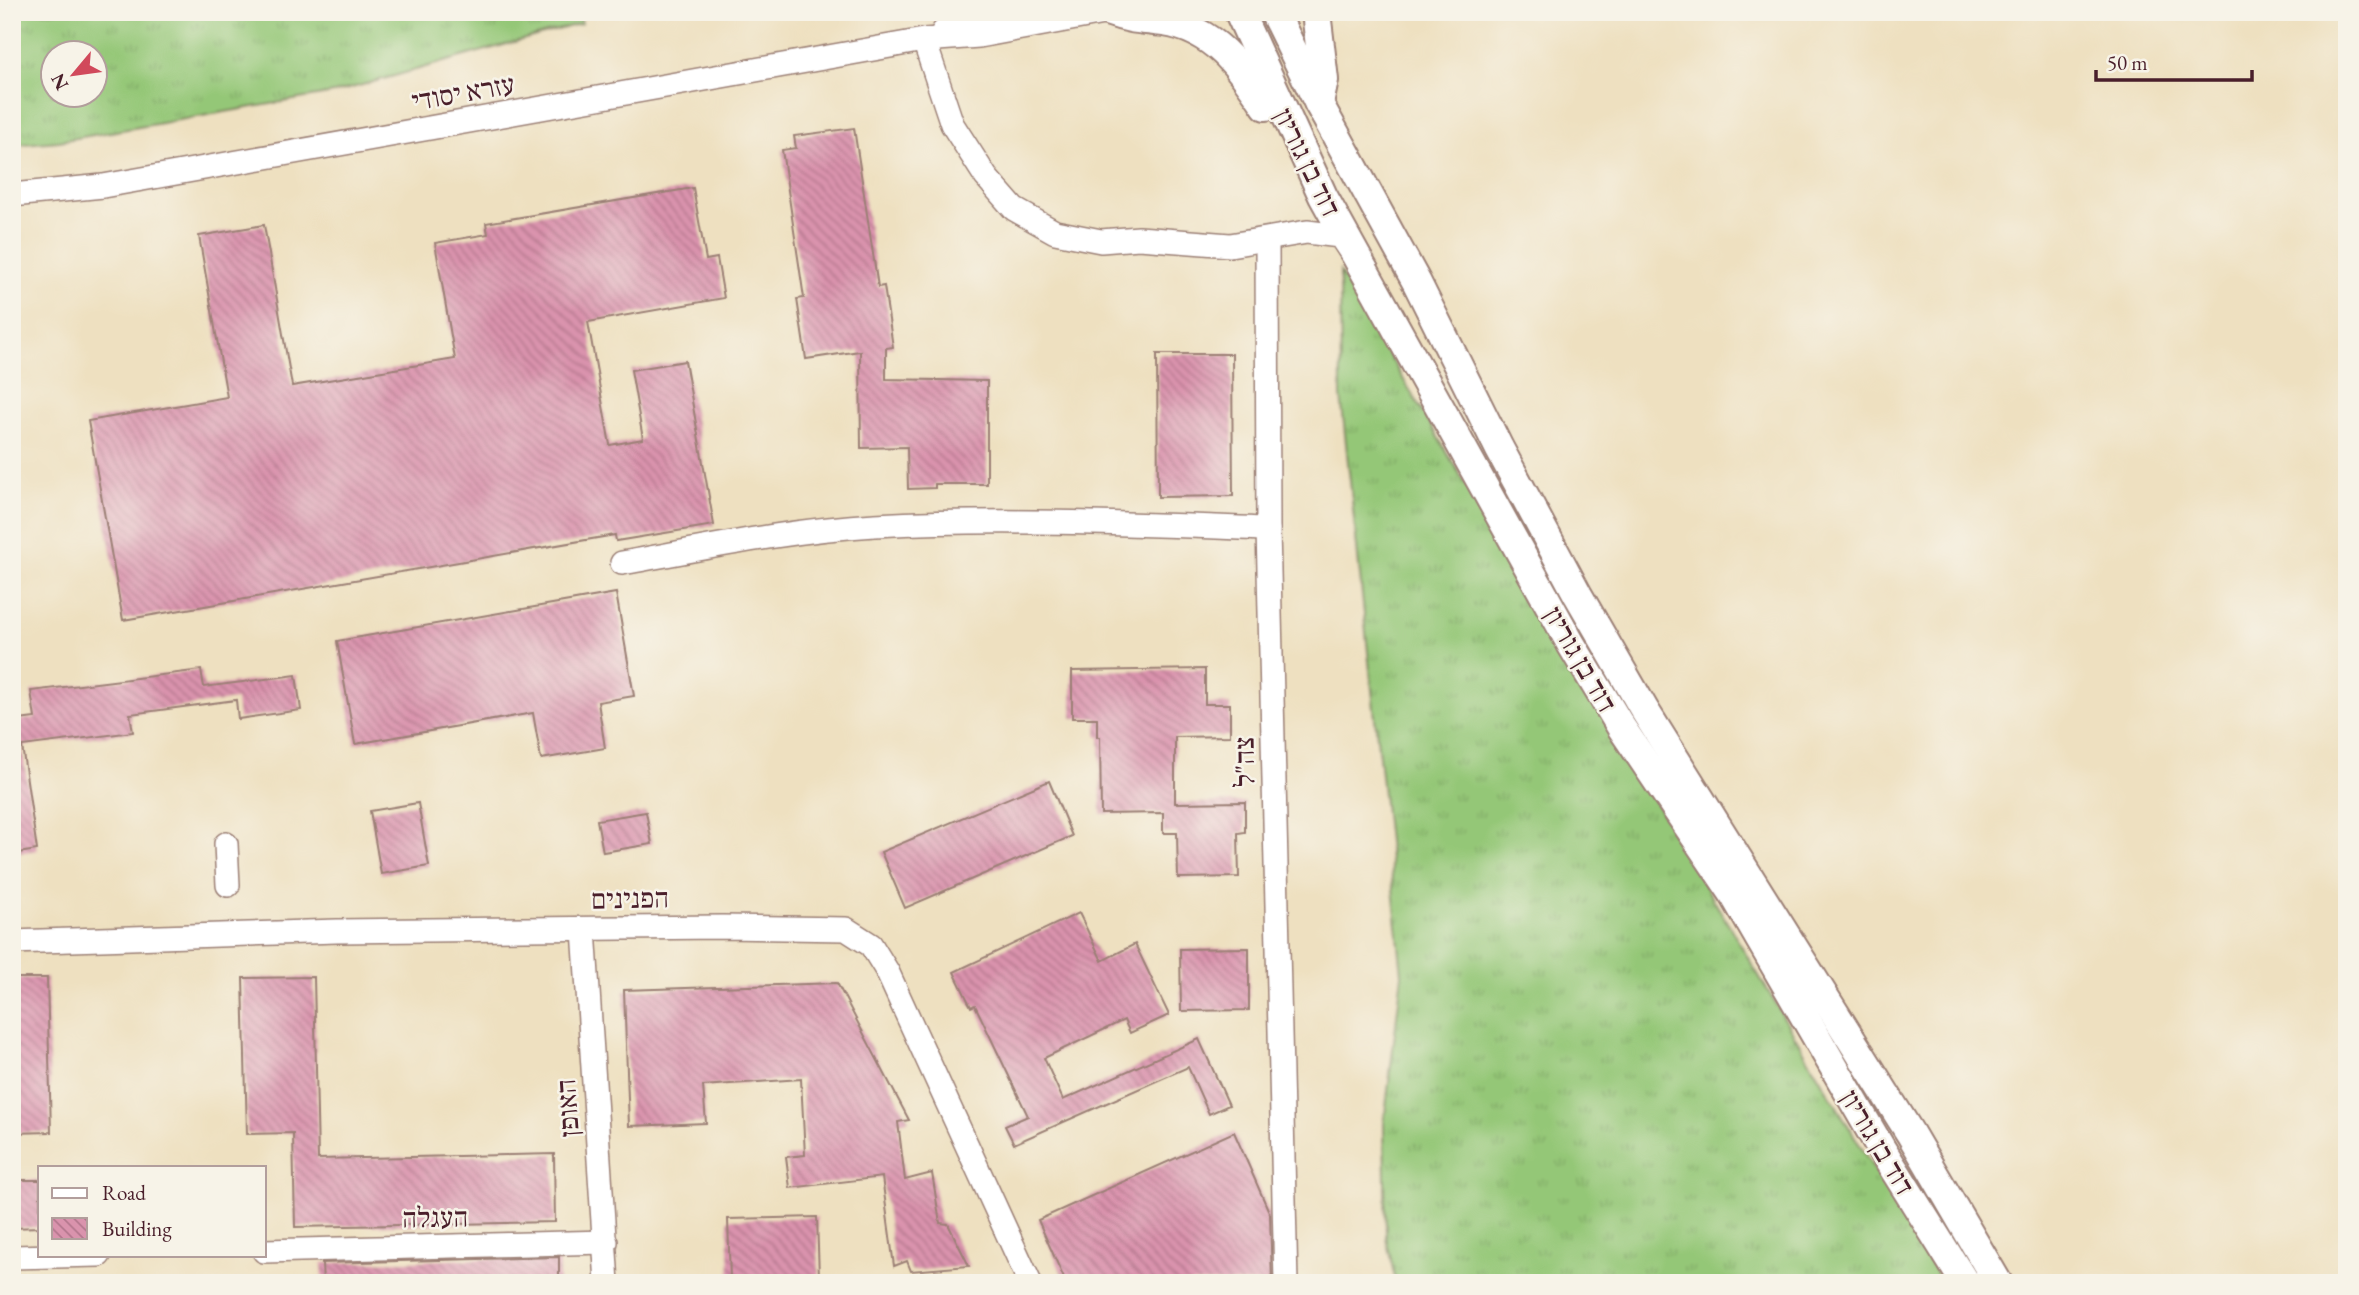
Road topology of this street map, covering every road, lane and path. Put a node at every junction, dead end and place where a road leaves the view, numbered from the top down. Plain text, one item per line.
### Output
1 (1000, 12) edge
2 (1109, 12) edge
3 (1238, 12) edge
4 (1274, 12) edge
5 (1315, 12) edge
6 (924, 40) junction
7 (1319, 104) junction
8 (1299, 147) junction
9 (12, 195) edge
10 (1267, 241) junction
11 (1362, 267) junction
12 (1268, 529) junction
13 (622, 563) dead end
14 (226, 844) dead end
15 (228, 885) dead end
16 (583, 929) junction
17 (12, 942) edge
18 (606, 1242) junction
19 (266, 1251) edge
20 (56, 1256) edge
21 (12, 1257) edge
22 (607, 1283) edge
23 (1030, 1283) edge
24 (1286, 1283) edge
25 (1965, 1283) edge
26 (1998, 1283) edge

1 - 6 street, עזרא יסודי
2 - 6 street, עזרא יסודי
2 - 8 main road
3 - 8 main road, דוד בן גוריון
4 - 7 main road, דוד בן גוריון
5 - 7 main road
6 - 9 street, עזרא יסודי
6 - 10 street
7 - 26 main road, דוד בן גוריון
8 - 11 main road, דוד בן גוריון
10 - 11 street
10 - 12 street, צה"ל
11 - 25 main road, דוד בן גוריון
12 - 13 street
12 - 24 street, צה"ל
14 - 15 street
16 - 17 street, הפנינים
16 - 18 street, האופן
16 - 23 street, הפנינים
18 - 19 street, העגלה
18 - 22 street, האופן
20 - 21 street

